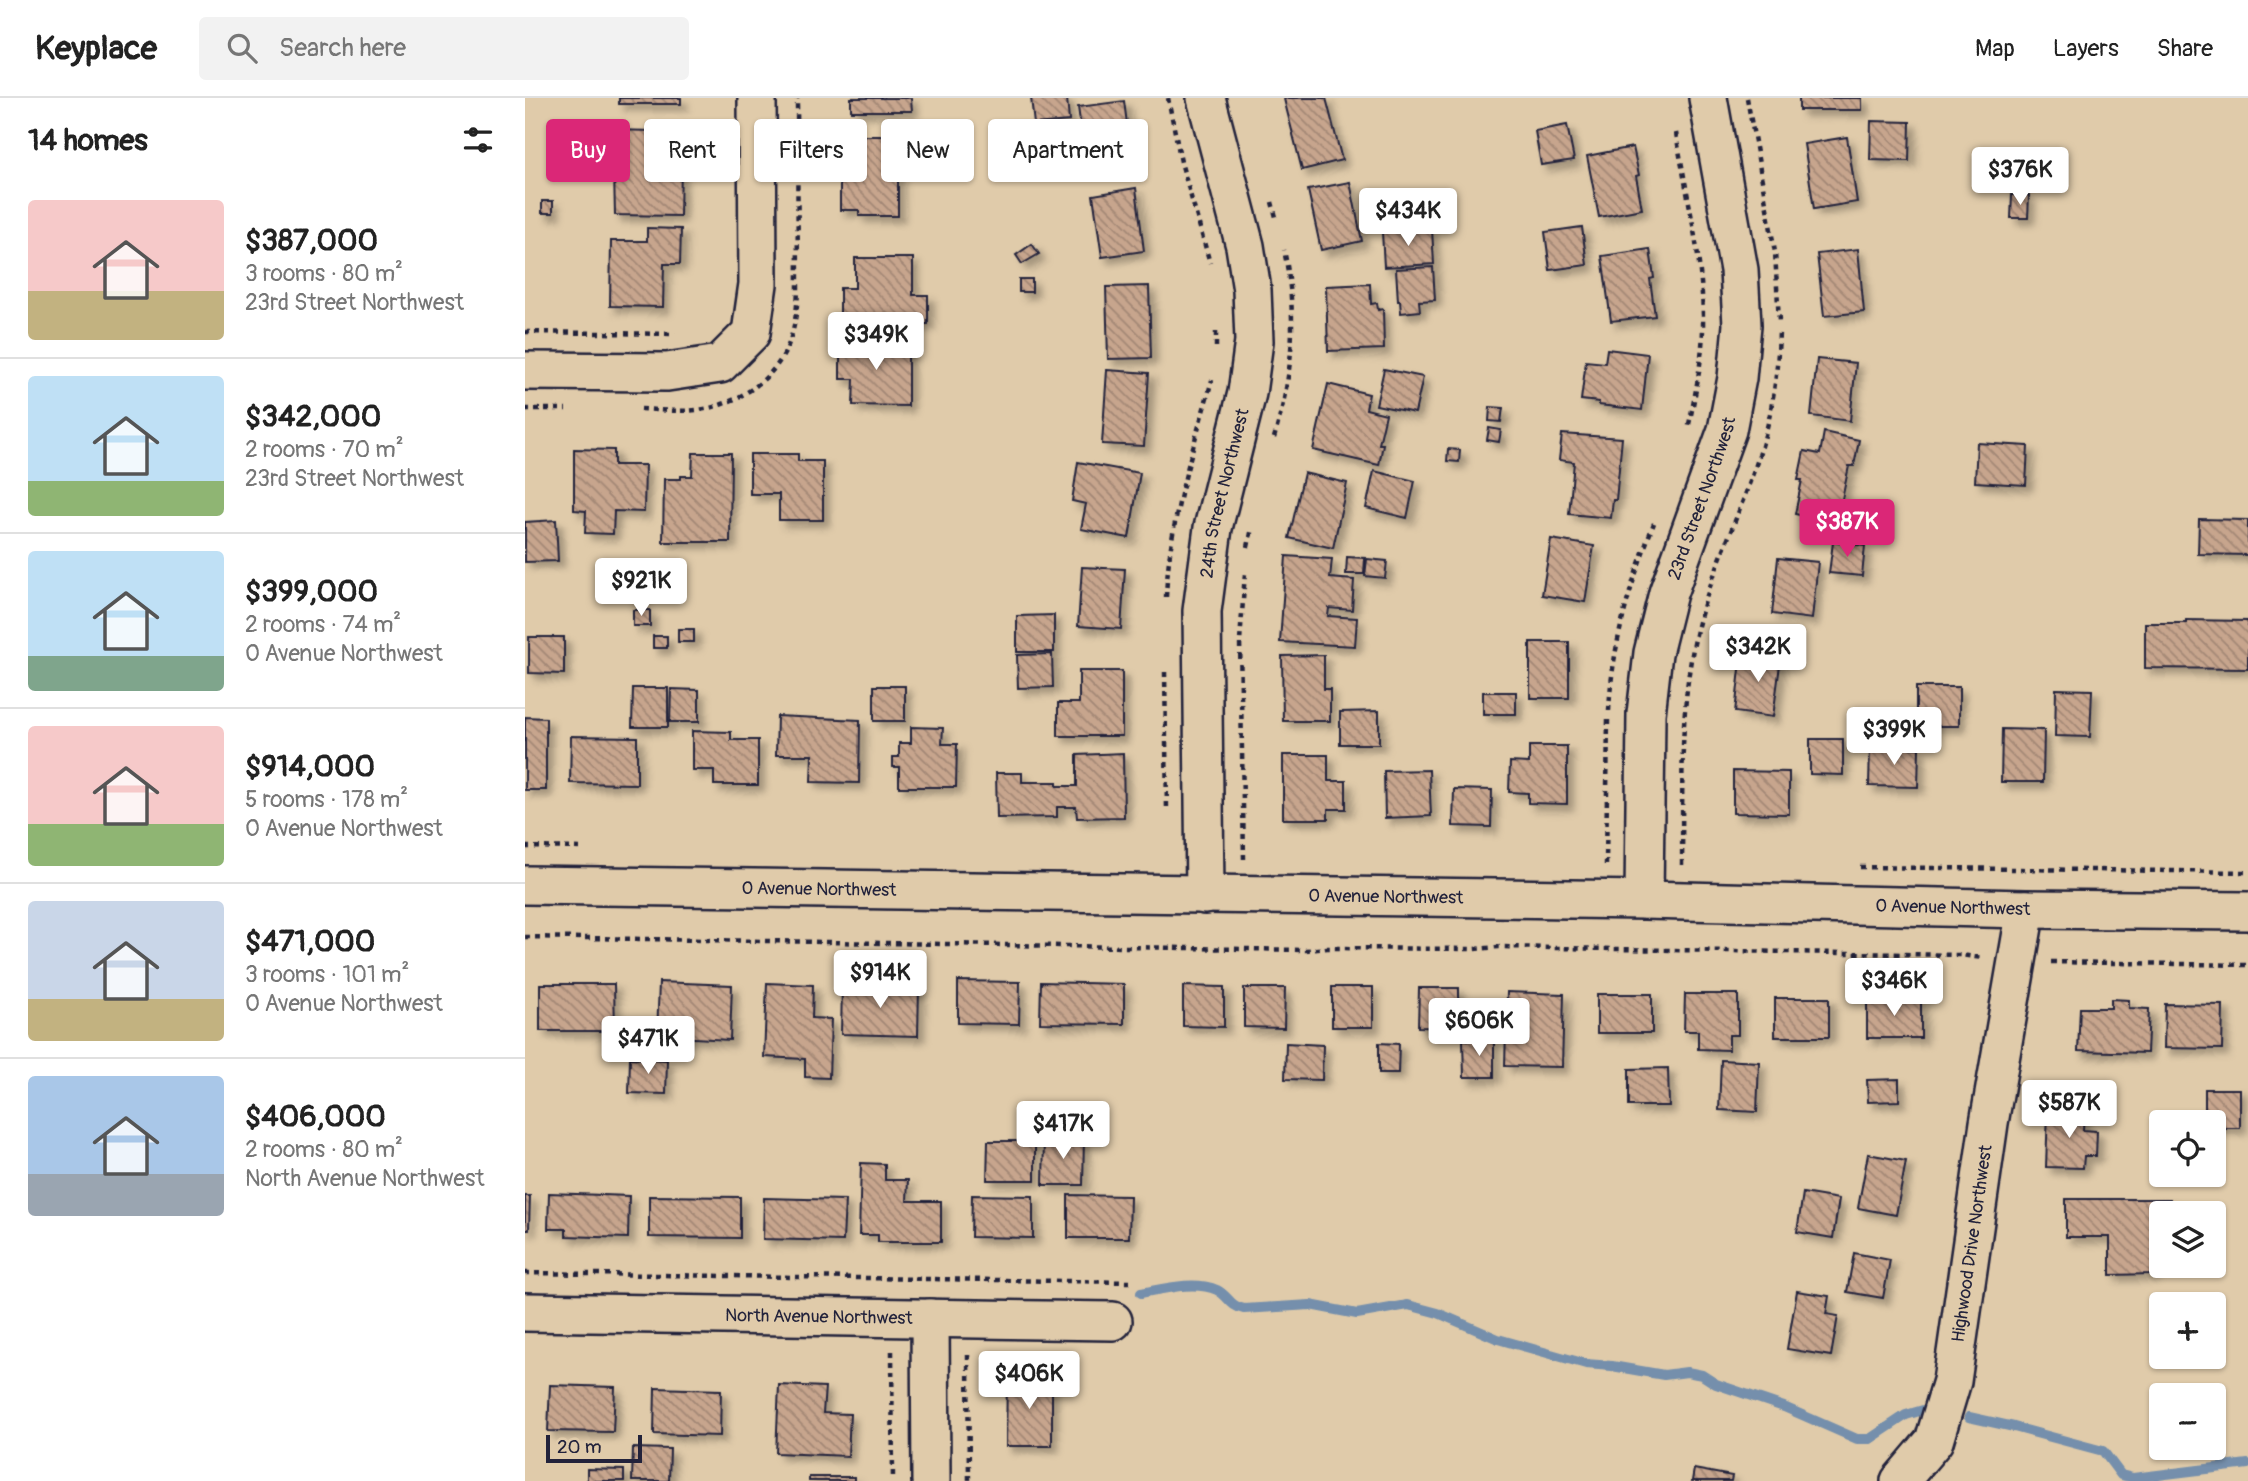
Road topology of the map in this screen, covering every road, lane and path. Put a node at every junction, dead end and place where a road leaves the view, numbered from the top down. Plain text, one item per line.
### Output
1 (757, 98) edge
2 (1168, 98) edge
3 (1206, 98) edge
4 (1708, 98) edge
5 (1674, 123) dead end
6 (1213, 272) dead end
7 (1216, 324) dead end
8 (525, 332) edge
9 (687, 334) dead end
10 (1215, 356) dead end
11 (525, 371) edge
12 (1212, 377) dead end
13 (1685, 439) dead end
14 (1657, 514) dead end
15 (1166, 602) dead end
16 (1165, 666) dead end
17 (1167, 819) dead end
18 (1670, 865) dead end
19 (1682, 865) dead end
20 (1847, 867) dead end
21 (2248, 872) edge
22 (1606, 873) dead end
23 (525, 885) edge
24 (1205, 895) junction
25 (1644, 900) junction
26 (2026, 909) junction
27 (2248, 911) edge
28 (525, 937) edge
29 (1985, 959) dead end
30 (2040, 962) dead end
31 (2248, 965) edge
32 (525, 1273) edge
33 (1132, 1282) dead end
34 (525, 1312) edge
35 (930, 1318) junction
36 (1113, 1321) dead end
37 (892, 1346) dead end
38 (968, 1355) dead end
39 (893, 1481) edge
40 (931, 1481) edge
41 (969, 1481) edge
42 (1900, 1481) edge

1 - 11 street
2 - 6 path
3 - 24 street, 24th Street Northwest
4 - 25 street, 23rd Street Northwest
5 - 13 path
7 - 10 path
8 - 9 path
12 - 15 path
14 - 22 path
16 - 17 path
18 - 19 path
20 - 21 path
23 - 24 street, O Avenue Northwest
24 - 25 street, O Avenue Northwest
25 - 26 street, O Avenue Northwest
26 - 27 street, O Avenue Northwest
26 - 42 street, Highwood Drive Northwest
28 - 29 path
30 - 31 path
32 - 33 path
34 - 35 street, North Avenue Northwest
35 - 36 street, North Avenue Northwest
35 - 40 street
37 - 39 path
38 - 41 path

